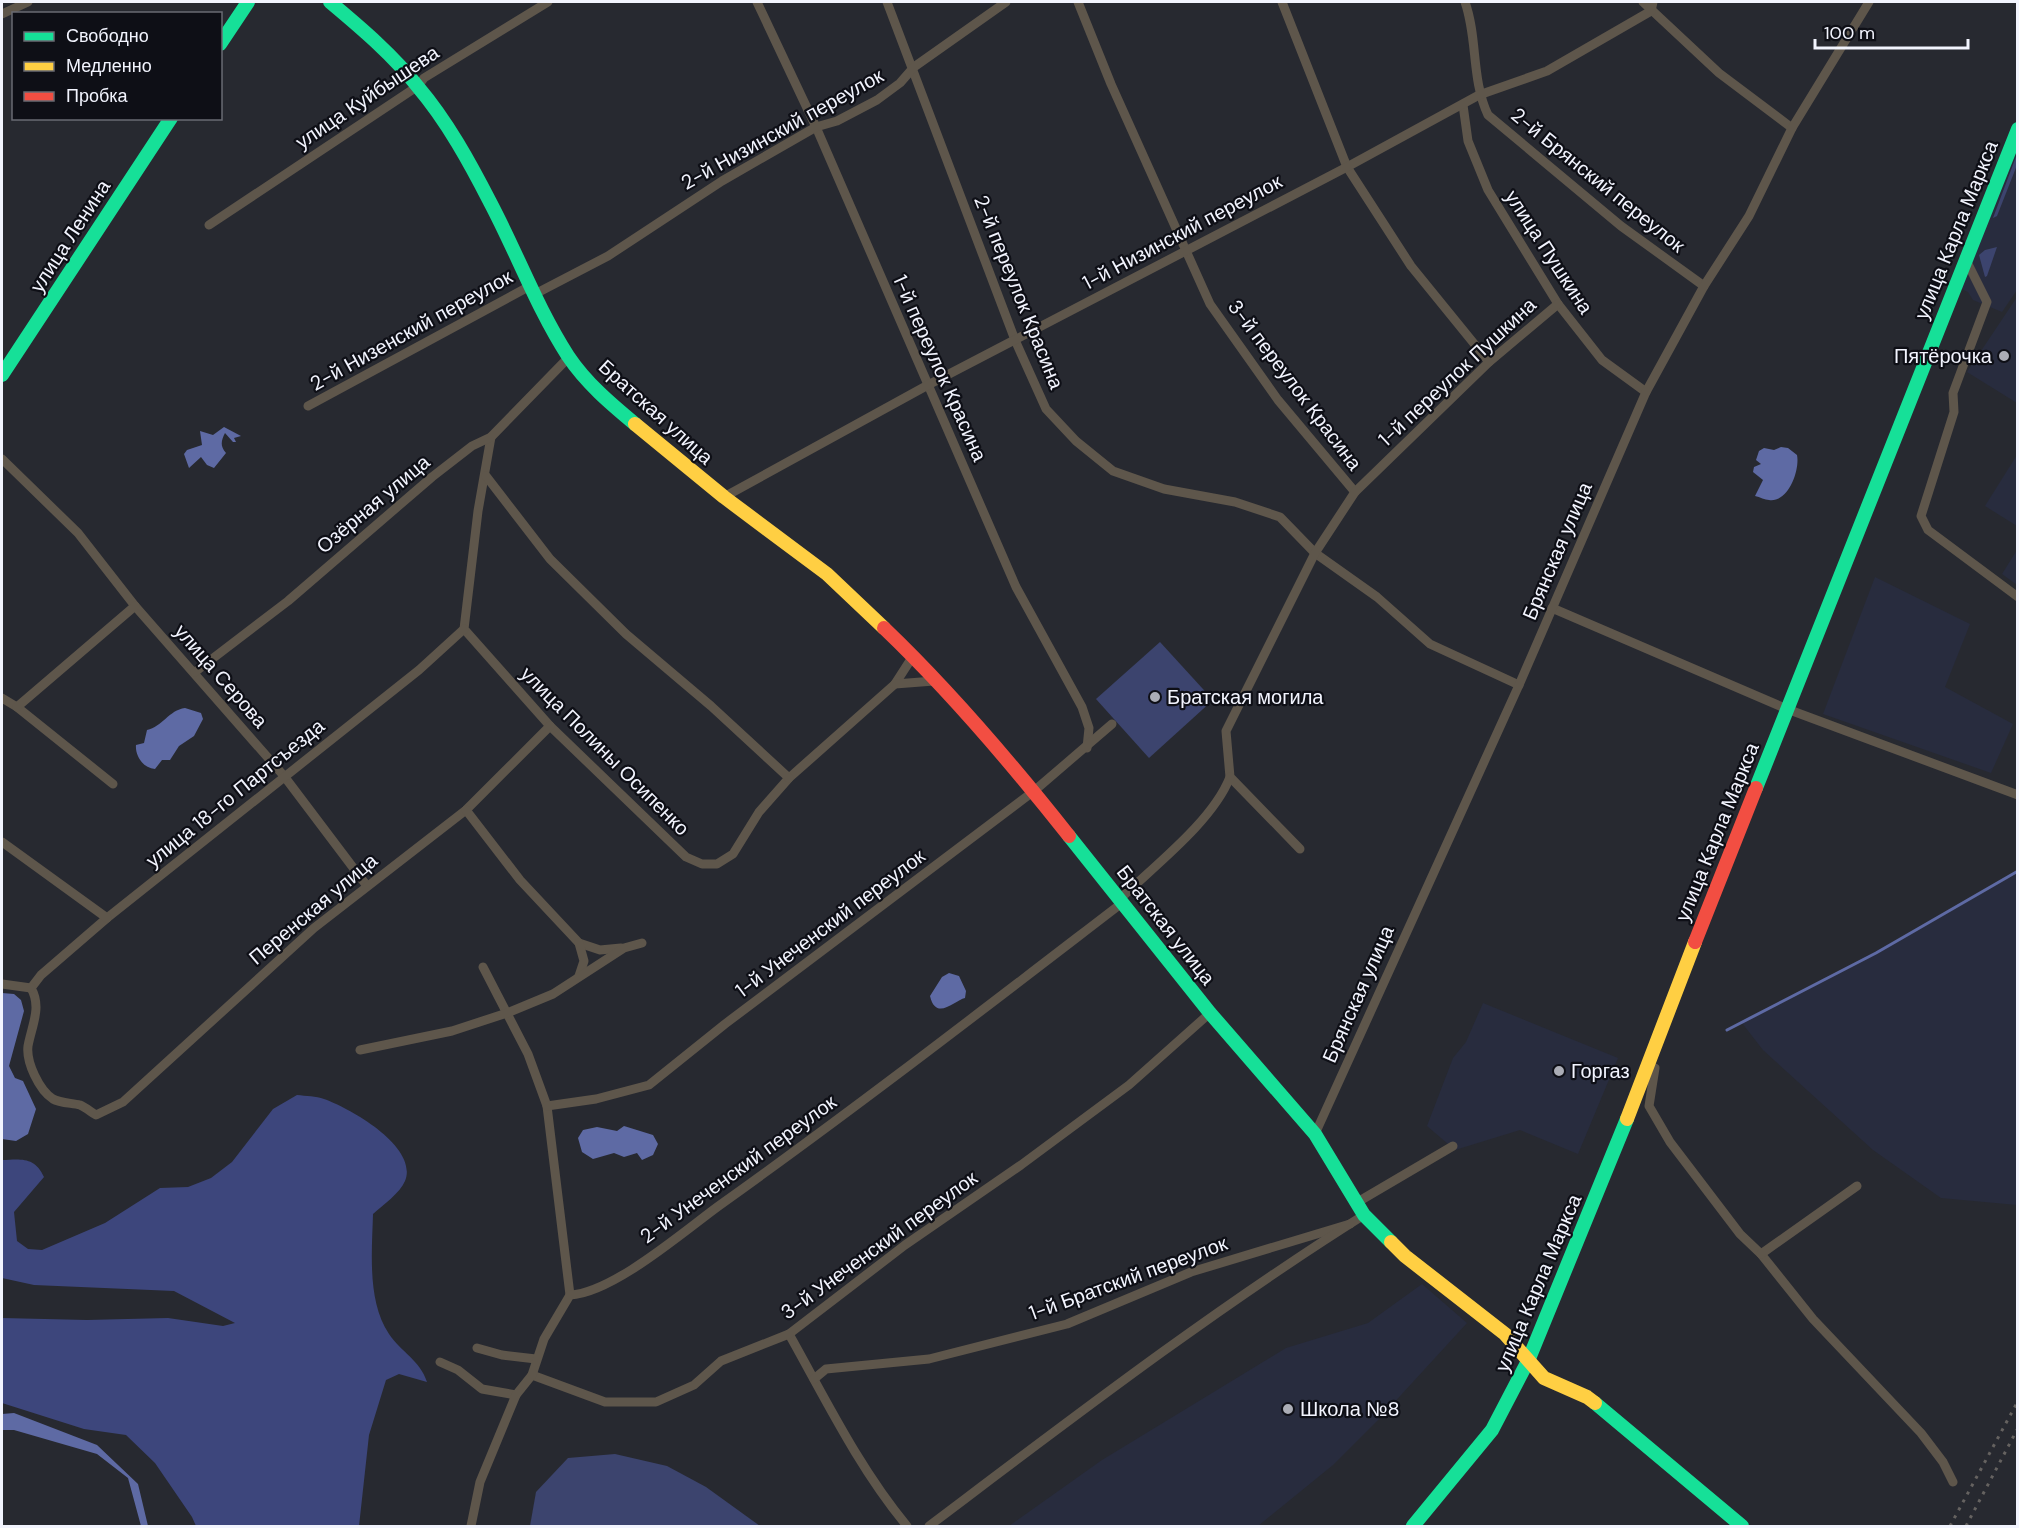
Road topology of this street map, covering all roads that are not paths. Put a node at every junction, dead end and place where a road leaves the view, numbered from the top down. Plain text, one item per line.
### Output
1 (28, 2) edge
2 (248, 2) edge
3 (330, 2) edge
4 (548, 2) edge
5 (757, 2) edge
6 (887, 2) edge
7 (1006, 2) edge
8 (1078, 2) edge
9 (1282, 2) edge
10 (1465, 2) edge
11 (1643, 2) edge
12 (1869, 2) edge
13 (1652, 6) edge
14 (2, 14) edge
15 (222, 41) edge
16 (914, 67) junction
17 (418, 86) junction
18 (1479, 95) junction
19 (1463, 105) junction
20 (170, 120) edge
21 (816, 127) junction
22 (1792, 128) junction
23 (2018, 129) edge
24 (1347, 167) junction
25 (209, 225) dead end
26 (1187, 249) junction
27 (1965, 258) junction
28 (1704, 286) junction
29 (532, 290) junction
30 (1558, 304) junction
31 (1015, 340) junction
32 (568, 357) junction
33 (1489, 362) junction
34 (2, 375) edge
35 (928, 385) junction
36 (1646, 392) junction
37 (308, 406) dead end
38 (492, 437) junction
39 (2, 459) edge
40 (486, 476) junction
41 (1355, 492) junction
42 (724, 497) junction
43 (1315, 553) junction
44 (2018, 597) edge
45 (135, 606) junction
46 (1552, 608) junction
47 (464, 629) junction
48 (913, 656) junction
49 (195, 672) junction
50 (934, 681) junction
51 (895, 684) junction
52 (1519, 685) junction
53 (2, 698) edge
54 (17, 707) junction
55 (1786, 709) junction
56 (1112, 724) dead end
57 (550, 726) junction
58 (1087, 748) junction
59 (284, 776) junction
60 (1230, 777) junction
61 (789, 778) junction
62 (113, 784) dead end
63 (1034, 791) junction
64 (2018, 795) edge
65 (466, 810) junction
66 (2, 842) edge
67 (1300, 849) dead end
68 (367, 886) junction
69 (1121, 901) junction
70 (107, 918) junction
71 (579, 943) junction
72 (642, 943) dead end
73 (624, 948) junction
74 (483, 967) dead end
75 (579, 976) junction
76 (2, 984) edge
77 (31, 988) junction
78 (507, 1013) junction
79 (1210, 1013) junction
80 (360, 1050) dead end
81 (1646, 1065) junction
82 (547, 1106) junction
83 (1315, 1134) junction
84 (1453, 1146) dead end
85 (1857, 1186) dead end
86 (1356, 1203) junction
87 (1364, 1215) junction
88 (1350, 1224) junction
89 (1761, 1254) junction
90 (570, 1295) junction
91 (789, 1334) junction
92 (477, 1348) dead end
93 (536, 1359) junction
94 (1528, 1361) junction
95 (440, 1362) dead end
96 (532, 1375) junction
97 (814, 1378) junction
98 (516, 1395) junction
99 (1953, 1482) dead end
100 (471, 1527) edge
101 (907, 1527) edge
102 (929, 1527) edge
103 (1413, 1527) edge
104 (1742, 1527) edge

1 - 14 street
2 - 15 street
3 - 17 street, Братская улица
4 - 17 street, улица Куйбышева
5 - 21 street, 1-й переулок Красина
6 - 16 street, 2-й переулок Красина
7 - 16 street, 2-й Низинский переулок
8 - 26 street, 3-й переулок Красина
9 - 24 street
10 - 18 street
11 - 13 street
12 - 22 street, Брянская улица
13 - 18 street, 1-й Низинский переулок
13 - 22 street
16 - 21 street, 2-й Низинский переулок
16 - 31 street, 2-й переулок Красина
17 - 25 street, улица Куйбышева
17 - 29 street, Братская улица
18 - 19 street, 1-й Низинский переулок
18 - 28 street, 2-й Брянский переулок
19 - 24 street, 1-й Низинский переулок
19 - 30 street, улица Пушкина
20 - 34 street, улица Ленина
21 - 29 street, 2-й Низинский переулок
21 - 35 street, 1-й переулок Красина
22 - 28 street, Брянская улица
23 - 27 street, улица Карла Маркса
24 - 26 street, 1-й Низинский переулок
24 - 33 street
26 - 31 street, 1-й Низинский переулок
26 - 41 street, 3-й переулок Красина
27 - 44 street
27 - 55 street, улица Карла Маркса
28 - 36 street, Брянская улица
29 - 32 street, Братская улица
29 - 37 street, 2-й Низенский переулок
30 - 33 street, 1-й переулок Пушкина
30 - 36 street, улица Пушкина
31 - 35 street, 1-й Низинский переулок
31 - 43 street, 2-й переулок Красина
32 - 38 street, Озёрная улица
32 - 42 street, Братская улица
33 - 41 street, 1-й переулок Пушкина
35 - 42 street, 1-й Низинский переулок
35 - 58 street, 1-й переулок Красина
36 - 46 street, Брянская улица
38 - 40 street
38 - 49 street, Озёрная улица
39 - 45 street, улица Серова
40 - 47 street
40 - 61 street
41 - 43 street, 1-й переулок Пушкина
42 - 48 street, Братская улица
43 - 52 street, 2-й переулок Красина
43 - 60 street, 1-й переулок Пушкина
45 - 49 street, улица Серова
45 - 54 street
46 - 52 street, Брянская улица
46 - 55 street
47 - 57 street, улица Полины Осипенко
47 - 59 street, улица 18-го Партсъезда
48 - 50 street, Братская улица
48 - 51 street
49 - 59 street, улица Серова
50 - 51 street
50 - 63 street, Братская улица
51 - 61 street
52 - 83 street, Брянская улица
53 - 54 street
54 - 62 street
55 - 64 street
55 - 81 street, улица Карла Маркса
56 - 58 street, 1-й Унеченский переулок
57 - 61 street, улица Полины Осипенко
57 - 65 street, Перенская улица
58 - 63 street, 1-й Унеченский переулок
59 - 68 street, улица Серова
59 - 70 street, улица 18-го Партсъезда
60 - 67 street
60 - 69 street, 2-й Унеченский переулок
63 - 69 street, Братская улица
63 - 82 street, 1-й Унеченский переулок
65 - 68 street, Перенская улица
65 - 71 street
66 - 70 street
68 - 77 street, Перенская улица
69 - 79 street, Братская улица
69 - 90 street, 2-й Унеченский переулок
70 - 77 street, улица 18-го Партсъезда
71 - 73 street
71 - 75 street
72 - 73 street
73 - 75 street
74 - 78 street
75 - 78 street
76 - 77 street
78 - 80 street
78 - 82 street
79 - 83 street, Братская улица
79 - 91 street, 3-й Унеченский переулок
81 - 89 street
81 - 94 street, улица Карла Маркса
82 - 90 street
83 - 86 street, Братская улица
84 - 86 street
85 - 89 street
86 - 87 street, Братская улица
87 - 88 street, 1-й Братский переулок
87 - 94 street, Братская улица
88 - 97 street, 1-й Братский переулок
88 - 102 street, 1-й Братский переулок
89 - 99 street
90 - 93 street
91 - 96 street, 3-й Унеченский переулок
91 - 97 street
92 - 93 street
93 - 96 street
94 - 103 street, улица Карла Маркса
94 - 104 street, Братская улица
95 - 98 street
96 - 98 street
97 - 101 street
98 - 100 street

